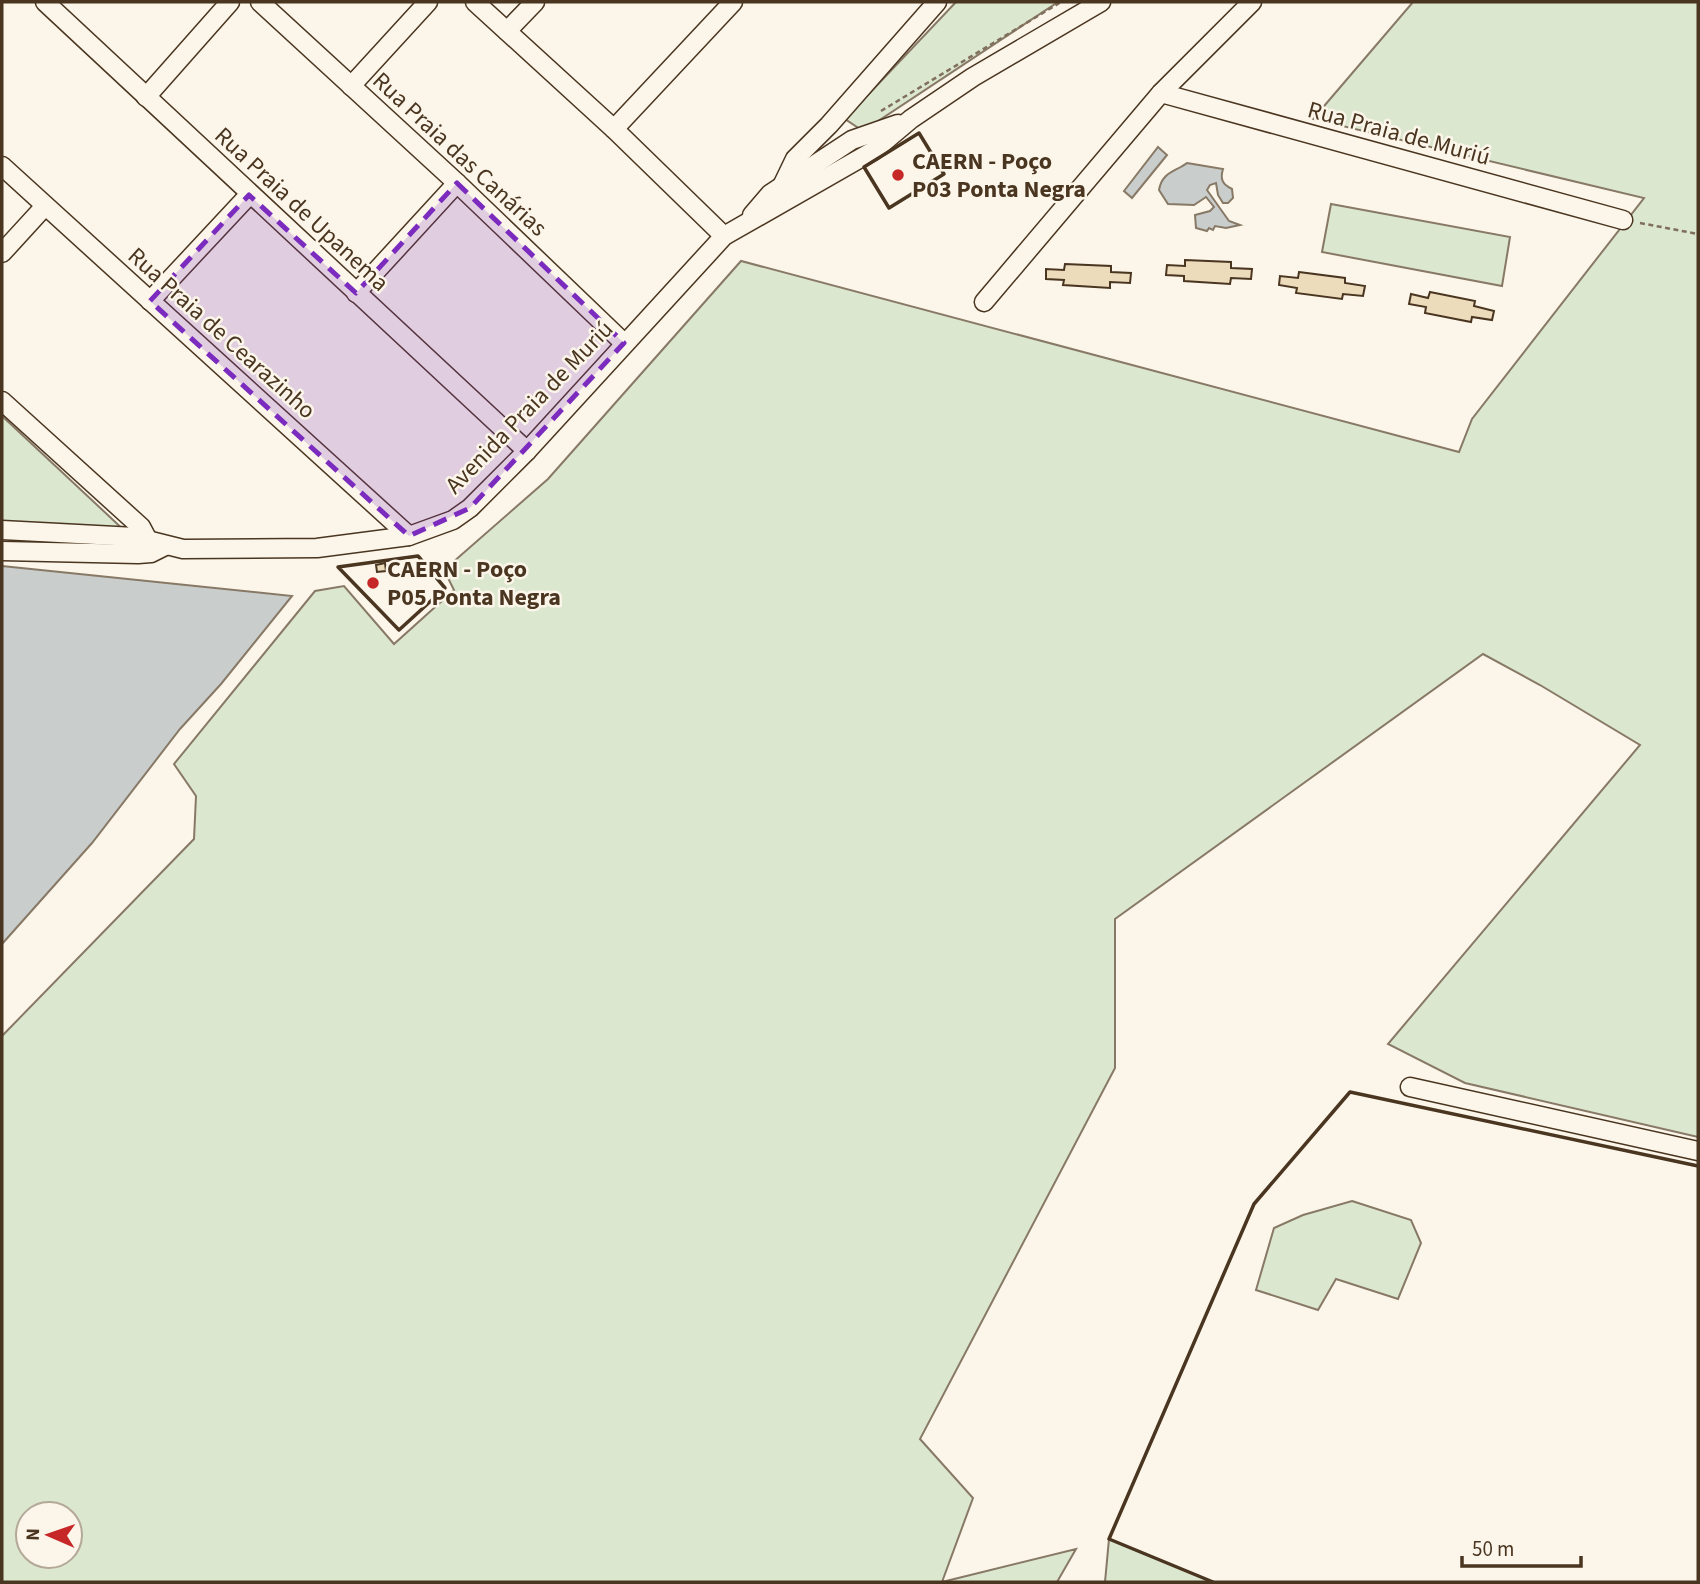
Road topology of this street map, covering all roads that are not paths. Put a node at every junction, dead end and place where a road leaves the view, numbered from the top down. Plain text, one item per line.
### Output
1 (45, 2) edge
2 (230, 2) edge
3 (260, 2) edge
4 (428, 2) edge
5 (475, 2) edge
6 (535, 2) edge
7 (733, 2) edge
8 (937, 2) edge
9 (1101, 2) edge
10 (1252, 2) edge
11 (507, 31) junction
12 (351, 86) junction
13 (1161, 93) junction
14 (146, 97) junction
15 (842, 110) junction
16 (828, 125) junction
17 (614, 129) junction
18 (871, 142) junction
19 (837, 150) junction
20 (2, 166) edge
21 (846, 166) junction
22 (457, 183) junction
23 (782, 186) junction
24 (249, 195) junction
25 (45, 206) junction
26 (1623, 220) road end
27 (741, 228) junction
28 (724, 236) junction
29 (2, 253) edge
30 (356, 293) junction
31 (150, 301) junction
32 (984, 302) dead end
33 (624, 343) junction
34 (2, 401) edge
35 (527, 452) junction
36 (2, 530) edge
37 (409, 536) junction
38 (155, 546) junction
39 (2, 551) edge
40 (1410, 1087) dead end
41 (1698, 1151) edge

1 - 14 street, Rua Praia de Upanema
2 - 14 street
3 - 12 street, Rua Praia das Canárias
4 - 12 street
5 - 11 street
6 - 11 street
7 - 17 street
8 - 15 street
9 - 18 street
10 - 13 street
11 - 17 street
12 - 22 street, Rua Praia das Canárias
13 - 26 street, Rua Praia de Muriú
13 - 32 street
14 - 24 street, Rua Praia de Upanema
15 - 16 street
15 - 18 street
16 - 19 street
16 - 23 street
17 - 28 street
18 - 19 street
18 - 21 street
19 - 21 street
19 - 23 street
20 - 25 street, Rua Praia de Cearazinho
21 - 27 street
22 - 30 street
22 - 33 street, Rua Praia das Canárias
23 - 27 street
24 - 30 street, Rua Praia de Upanema
24 - 31 street
25 - 29 street
25 - 31 street, Rua Praia de Cearazinho
27 - 28 street
28 - 33 street, Avenida Praia de Muriú
30 - 35 street, Rua Praia de Upanema
31 - 37 street, Rua Praia de Cearazinho
33 - 35 street, Avenida Praia de Muriú
34 - 38 street
35 - 37 street, Avenida Praia de Muriú
36 - 38 street, Avenida Praia de Muriú
37 - 38 street, Avenida Praia de Muriú
38 - 39 street, Avenida Praia de Muriú
40 - 41 street

